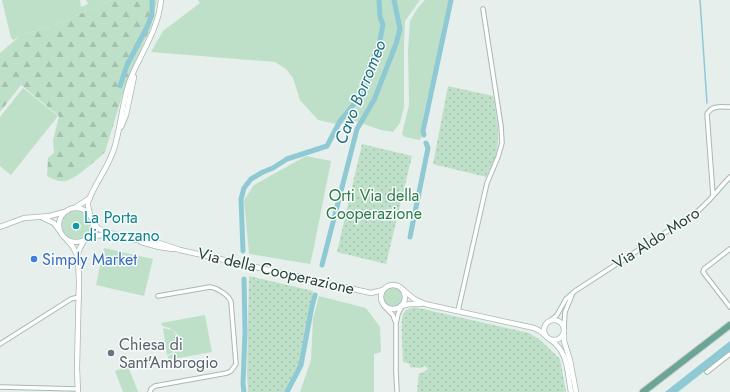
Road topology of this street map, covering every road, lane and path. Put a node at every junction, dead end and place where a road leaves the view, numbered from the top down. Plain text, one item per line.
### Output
1 (161, 0) edge
2 (483, 9) dead end
3 (730, 107) edge
4 (730, 177) edge
5 (713, 195) junction
6 (90, 198) junction
7 (76, 208) junction
8 (65, 212) junction
9 (39, 217) junction
10 (91, 218) junction
11 (0, 227) edge
12 (59, 230) junction
13 (112, 234) junction
14 (67, 240) junction
15 (86, 240) junction
16 (730, 250) edge
17 (77, 255) junction
18 (401, 288) junction
19 (382, 290) junction
20 (575, 291) junction
21 (371, 293) junction
22 (158, 296) dead end
23 (79, 297) junction
24 (383, 304) junction
25 (425, 304) junction
26 (401, 305) junction
27 (730, 307) edge
28 (458, 311) junction
29 (549, 322) junction
30 (396, 324) junction
31 (730, 325) edge
32 (564, 327) junction
33 (530, 328) junction
34 (564, 333) junction
35 (547, 338) junction
36 (0, 344) edge
37 (730, 354) edge
38 (706, 372) dead end
39 (0, 387) edge
40 (78, 391) edge
41 (150, 392) edge
42 (397, 392) edge
43 (571, 392) edge
44 (576, 392) edge
45 (643, 392) edge

1 - 6 street
2 - 28 street
3 - 5 street
4 - 5 street, Via Aldo Moro
5 - 20 street, Via Aldo Moro
6 - 7 street
6 - 10 street
7 - 8 street
7 - 10 street
8 - 9 street
8 - 12 street
9 - 11 street
9 - 12 street
10 - 13 street, Via della Cooperazione
10 - 15 street
12 - 14 street
13 - 15 street, Via della Cooperazione
13 - 21 street, Via della Cooperazione
14 - 15 street
14 - 17 street
15 - 17 street
16 - 27 street
17 - 23 street
18 - 19 street
18 - 25 street
18 - 26 street
19 - 21 street, Via della Cooperazione
19 - 24 street
20 - 29 street, Via Aldo Moro
20 - 32 street
21 - 24 street, Via della Cooperazione
22 - 41 street
23 - 36 street
23 - 40 street
24 - 26 street
24 - 30 street
25 - 26 street
25 - 28 street
26 - 30 street
28 - 33 street
29 - 32 street
29 - 33 street
29 - 35 street
30 - 42 street
31 - 45 main road
32 - 34 street
33 - 35 street
34 - 35 street
34 - 44 street
35 - 43 street
37 - 38 street
39 - 40 street

